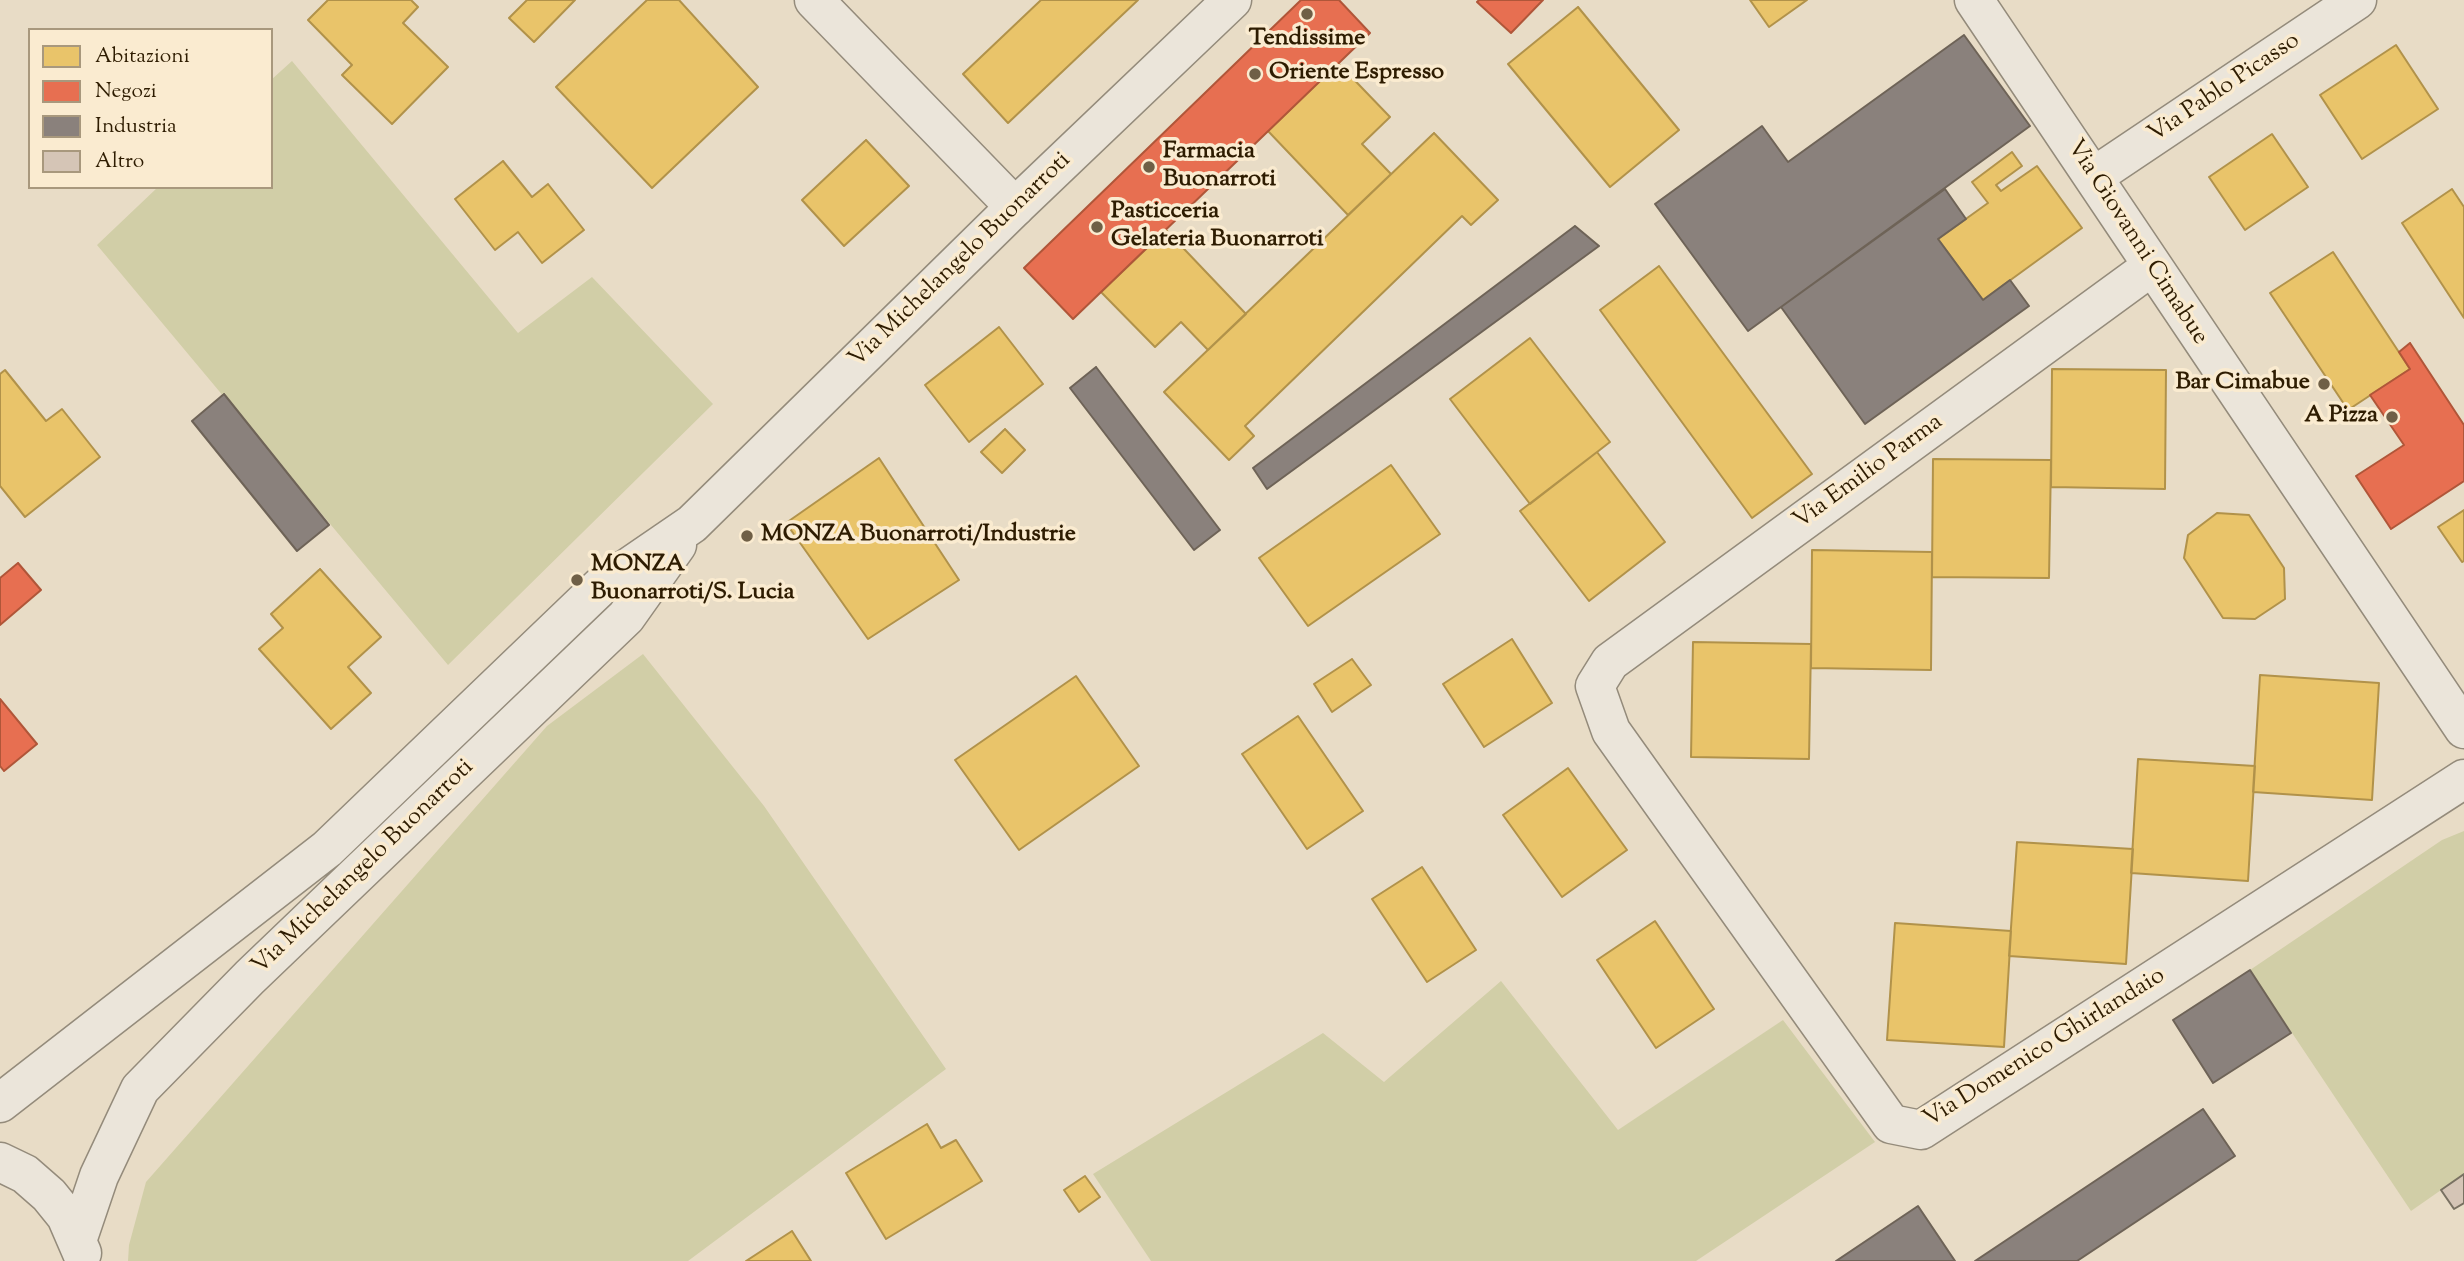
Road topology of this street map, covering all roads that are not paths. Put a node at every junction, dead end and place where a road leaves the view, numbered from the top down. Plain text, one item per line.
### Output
1 (814, 0) edge
2 (1233, 0) edge
3 (1974, 0) edge
4 (2357, 0) edge
5 (2093, 177) junction
6 (1015, 207) junction
7 (2151, 267) junction
8 (692, 524) junction
9 (1595, 686) joint
10 (2464, 729) edge
11 (2464, 779) edge
12 (0, 1103) edge
13 (0, 1162) edge
14 (81, 1250) edge

1 - 6 street
2 - 6 street, Via Michelangelo Buonarroti
3 - 5 street, Via Giovanni Cimabue
4 - 5 street, Via Pablo Picasso
5 - 7 street, Via Giovanni Cimabue
6 - 8 street, Via Michelangelo Buonarroti
7 - 9 street, Via Emilio Parma
7 - 10 street, Via Giovanni Cimabue
8 - 12 street, Via Michelangelo Buonarroti
8 - 14 street, Via Michelangelo Buonarroti
9 - 11 street, Via Domenico Ghirlandaio
13 - 14 street

